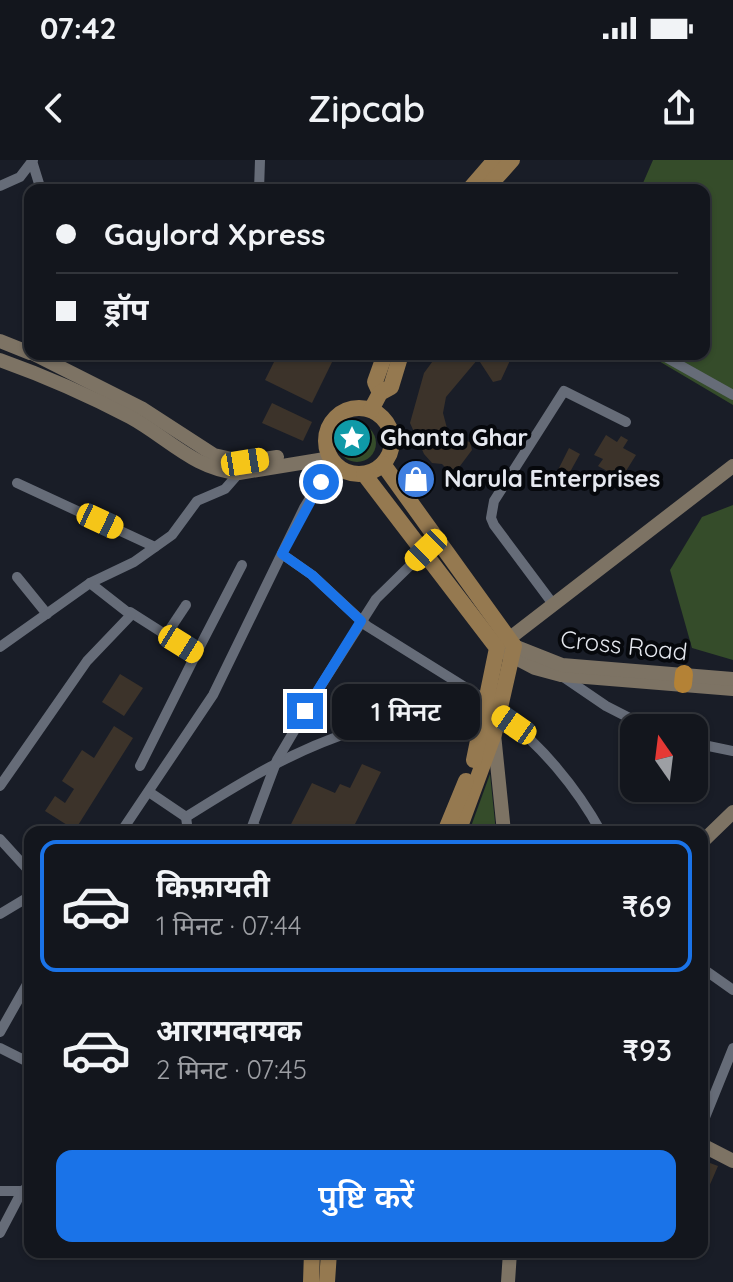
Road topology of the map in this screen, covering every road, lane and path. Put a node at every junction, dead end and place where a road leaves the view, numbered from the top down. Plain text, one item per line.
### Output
1 (32, 160) edge
2 (260, 160) edge
3 (495, 160) edge
4 (512, 160) edge
5 (39, 184) edge
6 (259, 184) edge
7 (474, 184) edge
8 (490, 184) edge
9 (0, 186) edge
10 (0, 341) edge
11 (24, 349) edge
12 (49, 360) edge
13 (383, 360) edge
14 (399, 360) edge
15 (671, 360) edge
16 (1, 364) edge
17 (380, 393) junction
18 (733, 395) edge
19 (371, 410) junction
20 (626, 422) dead end
21 (330, 456) junction
22 (383, 464) junction
23 (733, 466) edge
24 (239, 473) junction
25 (364, 474) junction
26 (17, 483) dead end
27 (155, 547) junction
28 (426, 550) junction
29 (282, 554) junction
30 (242, 565) dead end
31 (17, 577) dead end
32 (90, 583) junction
33 (553, 604) junction
34 (186, 605) dead end
35 (130, 612) junction
36 (47, 614) junction
37 (361, 621) junction
38 (166, 635) junction
39 (0, 647) edge
40 (509, 647) junction
41 (196, 654) junction
42 (561, 675) junction
43 (683, 679) junction
44 (733, 679) edge
45 (733, 689) edge
46 (484, 699) junction
47 (499, 714) junction
48 (622, 714) edge
49 (494, 734) junction
50 (708, 746) edge
51 (733, 751) edge
52 (277, 760) junction
53 (140, 766) dead end
54 (0, 786) edge
55 (149, 792) junction
56 (733, 812) edge
57 (186, 817) junction
58 (125, 826) edge
59 (187, 826) edge
60 (253, 826) edge
61 (447, 826) edge
62 (460, 826) edge
63 (503, 826) edge
64 (597, 826) edge
65 (708, 836) edge
66 (0, 839) edge
67 (24, 865) edge
68 (24, 900) edge
69 (0, 914) edge
70 (708, 972) edge
71 (24, 990) edge
72 (733, 990) edge
73 (0, 1032) edge
74 (0, 1048) edge
75 (733, 1048) edge
76 (24, 1060) edge
77 (708, 1110) edge
78 (708, 1148) edge
79 (733, 1161) edge
80 (24, 1188) edge
81 (0, 1191) edge
82 (24, 1191) edge
83 (0, 1233) edge
84 (312, 1258) edge
85 (329, 1258) edge
86 (510, 1258) edge
87 (311, 1282) edge
88 (327, 1282) edge
89 (508, 1282) edge

1 - 5 street
1 - 9 street
2 - 6 street
3 - 7 main road
4 - 8 main road
10 - 11 main road
12 - 21 main road
13 - 17 main road
14 - 17 main road
15 - 18 street
16 - 24 main road
17 - 19 main road
19 - 21 main road
19 - 22 main road
20 - 33 street
21 - 24 main road
21 - 25 main road
21 - 29 street
22 - 25 main road
22 - 40 main road
23 - 33 main road
24 - 27 street
25 - 28 main road
26 - 27 street
27 - 32 street
28 - 37 street
28 - 40 main road
29 - 37 street
29 - 55 street
30 - 41 street
31 - 36 street
32 - 35 street
32 - 36 street
33 - 40 main road
34 - 38 street
35 - 38 street
35 - 54 street
36 - 39 street
37 - 46 street
37 - 52 street
38 - 41 street
40 - 42 main road, Cross Road
40 - 43 main road, Cross Road
40 - 46 main road
40 - 47 main road
41 - 53 street
42 - 43 main road, Cross Road
42 - 48 street
43 - 44 main road, Cross Road
43 - 45 main road, Cross Road
46 - 52 street
46 - 61 main road
47 - 49 main road
47 - 64 street
49 - 62 main road
49 - 63 main road
50 - 51 street
52 - 57 street
52 - 60 street
55 - 57 street
55 - 58 street
56 - 65 main road
57 - 59 street
66 - 67 street
68 - 69 street
70 - 72 street
71 - 73 street
74 - 76 street
75 - 77 street
78 - 79 main road
80 - 81 street
82 - 83 street
84 - 87 main road
85 - 88 main road
86 - 89 main road

